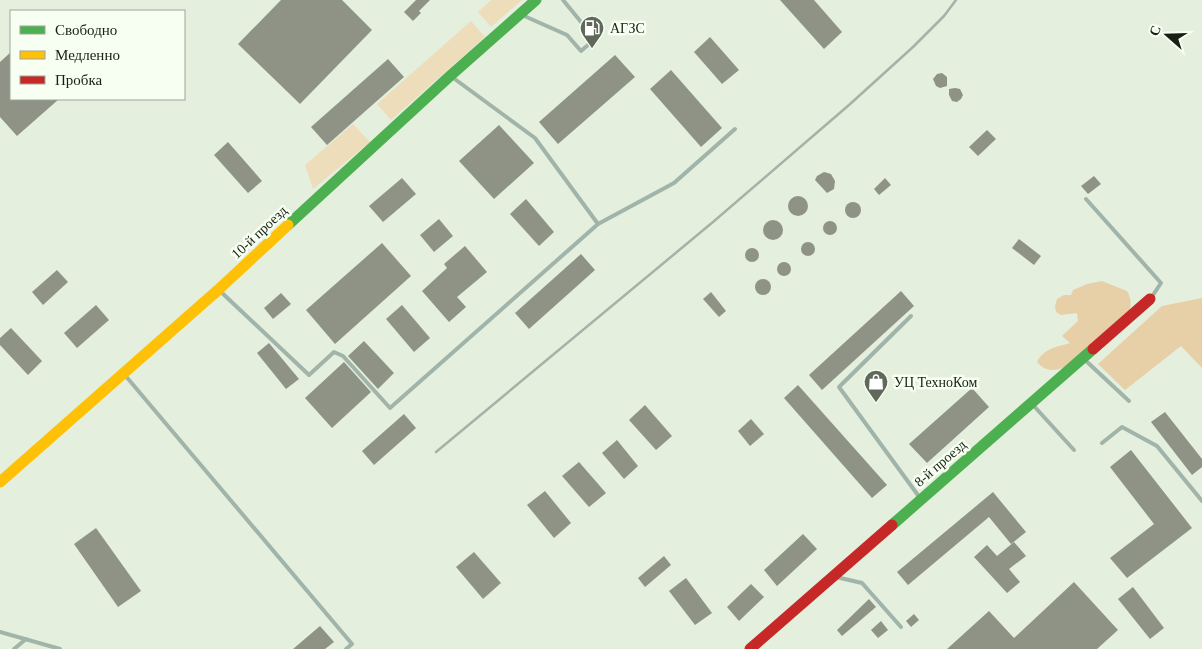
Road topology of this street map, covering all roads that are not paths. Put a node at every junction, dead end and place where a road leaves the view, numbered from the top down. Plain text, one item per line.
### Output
1 (536, 0) edge
2 (563, 0) edge
3 (520, 14) junction
4 (450, 76) junction
5 (735, 130) dead end
6 (1086, 199) dead end
7 (598, 224) junction
8 (218, 290) junction
9 (1150, 300) joint
10 (911, 316) dead end
11 (1083, 358) junction
12 (124, 374) junction
13 (1129, 401) dead end
14 (1032, 403) junction
15 (1102, 443) dead end
16 (1074, 450) dead end
17 (0, 482) edge
18 (921, 500) junction
19 (1202, 501) edge
20 (834, 576) junction
21 (901, 627) dead end
22 (0, 632) edge
23 (26, 639) junction
24 (14, 649) edge
25 (60, 649) edge
26 (346, 649) edge
27 (750, 649) edge

1 - 3 street, 10-й проезд
2 - 3 lane
3 - 4 street, 10-й проезд
4 - 7 lane
4 - 8 street, 10-й проезд
5 - 7 lane
6 - 9 lane
7 - 8 lane
8 - 12 street, 10-й проезд
9 - 11 street, 8-й проезд
10 - 18 lane
11 - 13 lane
11 - 14 street, 8-й проезд
12 - 17 street, 10-й проезд
12 - 26 lane
14 - 16 lane
14 - 18 street, 8-й проезд
15 - 19 lane
18 - 20 street, 8-й проезд
20 - 21 lane
20 - 27 street, 8-й проезд
22 - 23 lane
23 - 24 lane
23 - 25 lane

